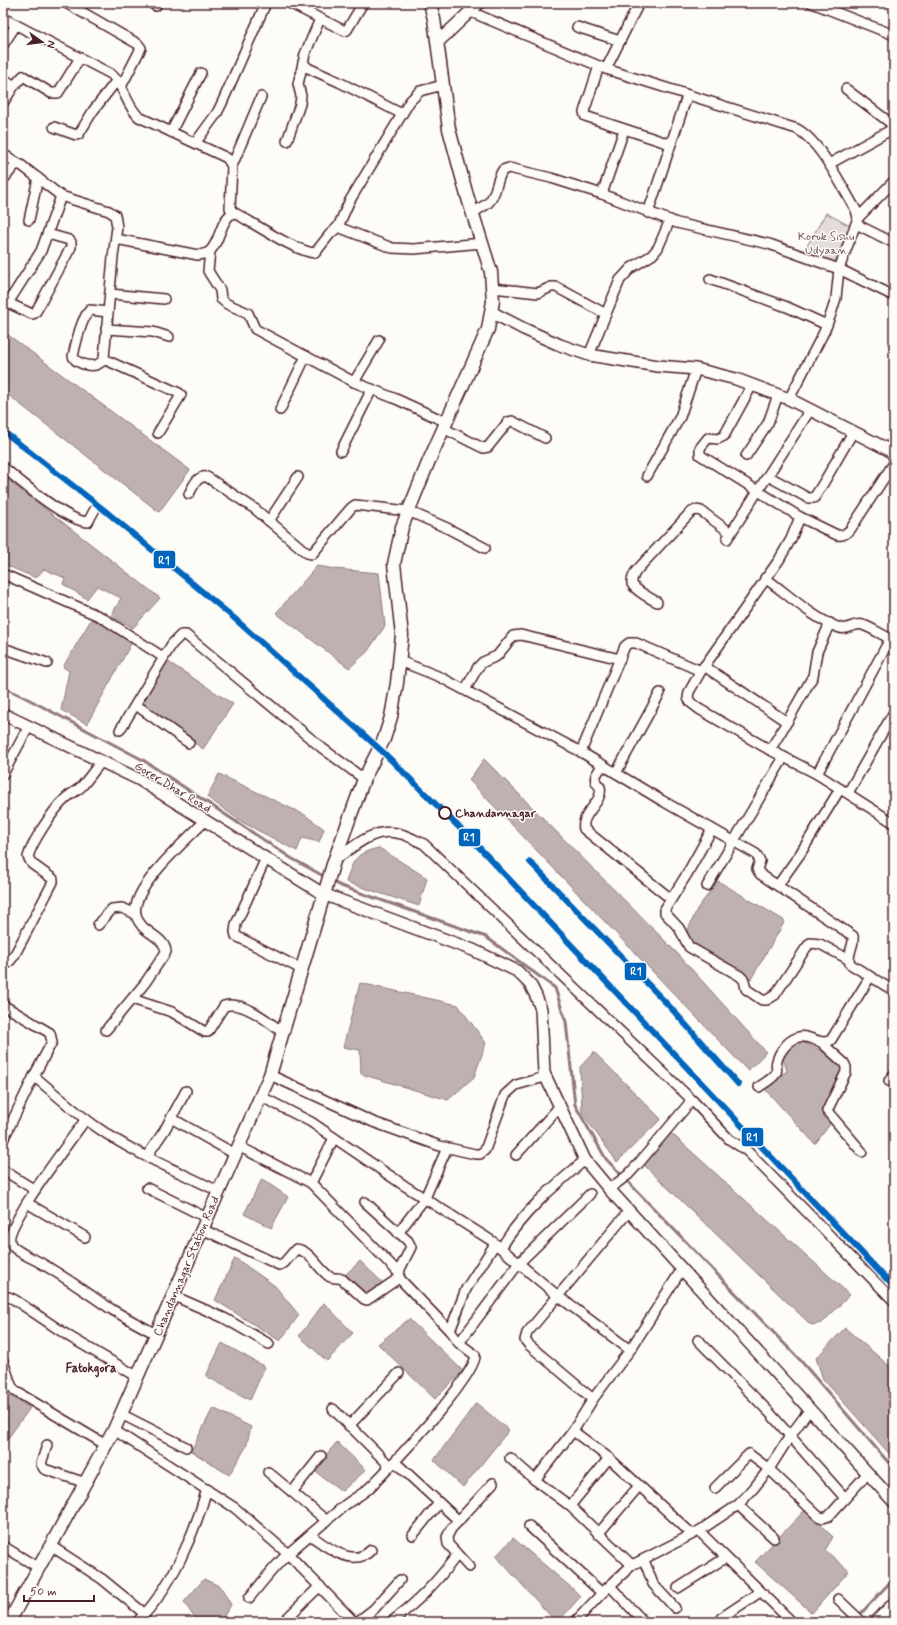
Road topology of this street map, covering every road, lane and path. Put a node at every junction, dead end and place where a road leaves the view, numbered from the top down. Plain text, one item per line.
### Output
1 (66, 3) edge
2 (266, 3) edge
3 (289, 3) edge
4 (363, 3) edge
5 (430, 3) edge
6 (479, 3) edge
7 (812, 3) edge
8 (634, 4) edge
9 (471, 12) junction
10 (3, 18) edge
11 (320, 19) junction
12 (16, 25) junction
13 (577, 27) dead end
14 (894, 35) edge
15 (620, 40) junction
16 (438, 42) junction
17 (3, 46) edge
18 (80, 58) junction
19 (303, 63) junction
20 (603, 68) junction
21 (201, 73) dead end
22 (3, 78) edge
23 (119, 83) junction
24 (443, 85) junction
25 (14, 86) junction
26 (846, 89) dead end
27 (687, 96) junction
28 (260, 97) dead end
29 (3, 103) edge
30 (402, 114) junction
31 (54, 127) dead end
32 (893, 129) edge
33 (624, 130) junction
34 (171, 132) junction
35 (287, 141) dead end
36 (196, 142) junction
37 (670, 144) junction
38 (3, 154) edge
39 (18, 164) junction
40 (829, 164) junction
41 (232, 166) junction
42 (38, 178) junction
43 (3, 180) edge
44 (894, 182) edge
45 (602, 194) junction
46 (61, 196) junction
47 (233, 212) junction
48 (648, 212) junction
49 (473, 213) junction
50 (29, 220) dead end
51 (670, 220) junction
52 (857, 221) junction
53 (338, 227) junction
54 (48, 234) junction
55 (116, 239) junction
56 (483, 243) junction
57 (894, 243) edge
58 (210, 251) junction
59 (839, 269) junction
60 (710, 279) dead end
61 (493, 288) junction
62 (110, 294) junction
63 (894, 296) edge
64 (164, 299) dead end
65 (5, 304) edge
66 (108, 312) junction
67 (491, 312) junction
68 (606, 314) junction
69 (827, 325) junction
70 (106, 329) junction
71 (169, 337) dead end
72 (379, 340) dead end
73 (589, 355) junction
74 (306, 356) junction
75 (105, 360) junction
76 (696, 369) junction
77 (354, 382) junction
78 (752, 385) junction
79 (372, 389) junction
80 (778, 395) junction
81 (789, 399) junction
82 (280, 410) dead end
83 (810, 410) junction
84 (445, 425) junction
85 (854, 432) junction
86 (158, 433) dead end
87 (545, 438) dead end
88 (894, 440) edge
89 (341, 451) dead end
90 (891, 452) edge
91 (746, 456) dead end
92 (894, 463) edge
93 (3, 467) edge
94 (647, 476) dead end
95 (768, 476) junction
96 (298, 477) dead end
97 (759, 491) junction
98 (189, 494) dead end
99 (95, 509) dead end
100 (408, 511) junction
101 (800, 517) junction
102 (269, 521) junction
103 (486, 548) dead end
104 (3, 574) edge
105 (766, 578) junction
106 (657, 602) dead end
107 (830, 623) junction
108 (892, 640) edge
109 (3, 648) edge
110 (163, 657) junction
111 (620, 659) junction
112 (400, 662) junction
113 (47, 663) dead end
114 (702, 668) junction
115 (465, 690) junction
116 (660, 693) dead end
117 (136, 705) junction
118 (894, 712) edge
119 (3, 714) edge
120 (787, 722) junction
121 (29, 726) junction
122 (120, 730) dead end
123 (189, 743) dead end
124 (770, 750) junction
125 (581, 752) junction
126 (784, 757) junction
127 (102, 761) junction
128 (603, 765) junction
129 (616, 773) junction
130 (3, 774) edge
131 (816, 774) junction
132 (364, 779) junction
133 (840, 789) junction
134 (848, 793) junction
135 (205, 820) junction
136 (894, 822) edge
137 (712, 829) junction
138 (734, 841) junction
139 (266, 858) junction
140 (334, 861) junction
141 (326, 885) junction
142 (778, 885) junction
143 (707, 886) dead end
144 (671, 899) junction
145 (136, 914) junction
146 (98, 925) dead end
147 (848, 959) junction
148 (3, 964) edge
149 (301, 969) junction
150 (870, 977) junction
151 (894, 991) edge
152 (132, 999) junction
153 (3, 1005) edge
154 (106, 1030) dead end
155 (282, 1032) junction
156 (822, 1043) junction
157 (270, 1075) junction
158 (34, 1076) junction
159 (545, 1077) junction
160 (759, 1087) dead end
161 (186, 1091) dead end
162 (260, 1096) junction
163 (692, 1100) junction
164 (559, 1107) junction
165 (171, 1118) junction
166 (86, 1119) junction
167 (334, 1138) junction
168 (3, 1140) edge
169 (447, 1148) junction
170 (236, 1150) junction
171 (862, 1152) dead end
172 (516, 1155) dead end
173 (147, 1156) junction
174 (585, 1160) junction
175 (3, 1170) edge
176 (311, 1183) junction
177 (147, 1188) dead end
178 (609, 1189) junction
179 (35, 1190) junction
180 (218, 1191) junction
181 (590, 1194) dead end
182 (425, 1198) junction
183 (365, 1202) dead end
184 (27, 1203) junction
185 (629, 1211) junction
186 (204, 1224) junction
187 (398, 1233) junction
188 (85, 1236) dead end
189 (498, 1246) junction
190 (519, 1263) junction
191 (682, 1269) junction
192 (399, 1276) junction
193 (174, 1296) junction
194 (558, 1296) junction
195 (3, 1299) edge
196 (894, 1302) edge
197 (450, 1331) junction
198 (156, 1334) junction
199 (698, 1340) dead end
200 (460, 1343) junction
201 (269, 1344) dead end
202 (630, 1350) junction
203 (3, 1362) edge
204 (399, 1373) dead end
205 (138, 1377) junction
206 (593, 1399) junction
207 (333, 1409) dead end
208 (810, 1409) junction
209 (121, 1414) junction
210 (349, 1426) junction
211 (114, 1430) junction
212 (573, 1431) junction
213 (790, 1436) junction
214 (106, 1444) junction
215 (47, 1445) dead end
216 (186, 1447) dead end
217 (321, 1456) dead end
218 (510, 1458) dead end
219 (609, 1458) junction
220 (393, 1464) junction
221 (769, 1470) junction
222 (268, 1472) dead end
223 (868, 1473) junction
224 (536, 1480) junction
225 (86, 1483) junction
226 (493, 1484) dead end
227 (639, 1486) junction
228 (715, 1488) dead end
229 (207, 1489) junction
230 (292, 1492) junction
231 (845, 1498) junction
232 (894, 1502) edge
233 (439, 1503) junction
234 (738, 1505) junction
235 (570, 1506) junction
236 (327, 1521) junction
237 (459, 1521) junction
238 (529, 1526) dead end
239 (695, 1532) junction
240 (598, 1534) junction
241 (310, 1535) junction
242 (413, 1535) dead end
243 (774, 1538) dead end
244 (3, 1546) edge
245 (51, 1546) junction
246 (371, 1550) dead end
247 (288, 1554) junction
248 (457, 1555) junction
249 (725, 1558) junction
250 (644, 1560) junction
251 (632, 1565) junction
252 (469, 1567) dead end
253 (39, 1568) junction
254 (400, 1580) dead end
255 (320, 1586) junction
256 (610, 1586) junction
257 (678, 1588) dead end
258 (760, 1592) junction
259 (602, 1593) junction
260 (249, 1598) dead end
261 (838, 1599) dead end
262 (894, 1603) edge
263 (675, 1608) dead end
264 (145, 1614) junction
265 (721, 1618) dead end
266 (9, 1622) edge
267 (137, 1622) edge
268 (283, 1622) edge
269 (354, 1622) edge
270 (357, 1622) edge
271 (391, 1622) edge
272 (575, 1622) edge
273 (644, 1622) edge
274 (792, 1622) edge
275 (862, 1622) edge
276 (876, 1622) edge

1 - 23 street
2 - 36 street
3 - 11 street
4 - 11 street
5 - 16 main road, Chandannagar Station Road
6 - 9 street
7 - 14 street
8 - 15 street
9 - 16 street
9 - 20 street
10 - 12 street
11 - 19 street
12 - 17 street
12 - 18 street
13 - 15 street
15 - 20 street
16 - 24 main road, Chandannagar Station Road
18 - 23 street
18 - 25 street
19 - 30 street
19 - 35 street
20 - 27 street
20 - 33 street
21 - 34 street
22 - 25 street
23 - 31 street
23 - 34 street
24 - 30 street
24 - 49 main road, Chandannagar Station Road
25 - 29 street
26 - 32 street
27 - 37 street
27 - 40 street
28 - 41 street
30 - 53 street
32 - 40 street
33 - 37 street
33 - 45 street
34 - 36 street
36 - 41 street
37 - 48 street
38 - 39 street
39 - 42 street
39 - 43 street
40 - 52 street
41 - 47 street
42 - 46 street
42 - 50 street
44 - 52 street
45 - 48 street
45 - 49 street
46 - 54 street
46 - 55 street
47 - 53 street
47 - 58 street
48 - 51 street
49 - 56 main road, Chandannagar Station Road
51 - 59 street
51 - 68 street
52 - 57 street
52 - 59 street
53 - 56 street
54 - 65 street
54 - 65 street
55 - 58 street
55 - 62 street
56 - 61 main road, Chandannagar Station Road
58 - 74 street
59 - 63 street
59 - 69 street
60 - 69 street
61 - 67 main road, Chandannagar Station Road
61 - 68 street
62 - 64 street
62 - 66 street
66 - 70 street
66 - 75 street
67 - 73 street
67 - 84 main road, Chandannagar Station Road
68 - 73 street
69 - 81 street
70 - 71 street
70 - 75 street
72 - 77 street
73 - 76 street
74 - 77 street
74 - 82 street
75 - 86 street
76 - 78 street
76 - 94 street
77 - 79 street
78 - 80 street
78 - 97 street
79 - 84 street
79 - 89 street
80 - 81 street
80 - 91 street
81 - 83 street
83 - 85 street
83 - 95 street
84 - 87 street
84 - 100 main road, Chandannagar Station Road
85 - 90 street
85 - 95 street
88 - 90 street
92 - 101 street
93 - 99 street
95 - 97 street
96 - 102 street
97 - 101 street
97 - 106 street
98 - 102 street
100 - 102 street
100 - 103 street
100 - 112 main road, Chandannagar Station Road
101 - 105 street
104 - 110 street
105 - 107 street
105 - 114 street
107 - 108 street
107 - 120 street
108 - 131 street
109 - 113 street
110 - 117 street
110 - 132 street
111 - 114 street
111 - 115 street
111 - 125 street
112 - 115 street
112 - 132 main road, Chandannagar Station Road
114 - 120 street
114 - 124 street
115 - 125 street
116 - 129 street
117 - 122 street
117 - 123 street
118 - 134 street
119 - 121 street, Gorer Dhar Road
120 - 124 street
121 - 127 street, Gorer Dhar Road
121 - 130 street
124 - 126 street
125 - 128 street
126 - 131 street
126 - 138 street
127 - 135 street, Gorer Dhar Road
127 - 148 street
128 - 129 street
128 - 144 street
129 - 137 street
131 - 133 street
132 - 140 main road, Chandannagar Station Road
133 - 134 street
133 - 142 street
134 - 136 street
135 - 139 street, Gorer Dhar Road
135 - 145 street
137 - 138 street
137 - 144 street
138 - 142 street
138 - 143 street
139 - 141 street, Gorer Dhar Road
139 - 149 street
140 - 141 main road, Chandannagar Station Road
140 - 163 street
141 - 149 main road, Chandannagar Station Road
141 - 159 street, Gorer Dhar Road
142 - 147 street
144 - 147 street
145 - 146 street
145 - 152 street
147 - 150 street
149 - 155 main road, Chandannagar Station Road
150 - 151 street
150 - 156 street
152 - 154 street
152 - 155 street
153 - 158 street
155 - 157 main road, Chandannagar Station Road
156 - 160 street
156 - 171 street
157 - 162 main road, Chandannagar Station Road
157 - 169 street
158 - 166 street
158 - 168 street
159 - 164 street, Gorer Dhar Road
159 - 169 street
161 - 165 street
162 - 167 street
162 - 170 main road, Chandannagar Station Road
163 - 178 street
163 - 196 street
164 - 172 street
164 - 174 street, Gorer Dhar Road
165 - 170 street
165 - 173 street
166 - 173 street
166 - 179 street
167 - 176 street
167 - 182 street
169 - 182 street
170 - 176 street
170 - 180 main road, Chandannagar Station Road
173 - 180 street
174 - 178 street, Gorer Dhar Road
174 - 189 street
175 - 179 street
176 - 192 street
177 - 186 street
178 - 185 street, Gorer Dhar Road
179 - 184 street
180 - 186 main road, Chandannagar Station Road
181 - 190 street
182 - 187 street
182 - 189 street
183 - 187 street
184 - 188 street
184 - 198 street
185 - 191 street, Gorer Dhar Road
185 - 194 street
186 - 192 street
186 - 193 main road, Chandannagar Station Road
187 - 192 street
189 - 190 street
189 - 197 street
190 - 194 street
190 - 200 street
191 - 202 street
191 - 208 street, Gorer Dhar Road
192 - 197 street
193 - 198 main road, Chandannagar Station Road
193 - 201 street
194 - 202 street
194 - 206 street
195 - 205 street
197 - 200 street
198 - 205 main road, Chandannagar Station Road
199 - 213 street
200 - 220 street
202 - 206 street
203 - 214 street
204 - 210 street
205 - 209 main road, Chandannagar Station Road
206 - 212 street
207 - 210 street
208 - 213 street
208 - 223 street, Gorer Dhar Road
209 - 211 main road, Chandannagar Station Road
209 - 216 street
210 - 220 street
211 - 214 main road, Chandannagar Station Road
211 - 229 street
212 - 219 street
212 - 224 street
213 - 221 street
213 - 231 street
214 - 225 main road, Chandannagar Station Road
215 - 225 street
217 - 230 street
218 - 224 street
219 - 227 street
219 - 235 street
220 - 233 street
220 - 236 street
221 - 228 street
221 - 231 street
221 - 234 street
222 - 230 street
223 - 231 street
223 - 232 street, Gorer Dhar Road
224 - 235 street
225 - 245 main road, Chandannagar Station Road
226 - 237 street
227 - 239 street
227 - 240 street
229 - 247 street
229 - 264 street
230 - 236 street
233 - 237 street
233 - 242 street
234 - 239 street
234 - 243 street
235 - 240 street
236 - 241 street
237 - 248 street
238 - 259 street
239 - 249 street
239 - 250 street
240 - 251 street
241 - 246 street
241 - 247 street
244 - 253 street
245 - 253 main road, Chandannagar Station Road
245 - 264 street
247 - 255 street
247 - 260 street
248 - 252 street
248 - 271 street
249 - 257 street
249 - 258 street
250 - 251 street
250 - 263 street
251 - 256 street
253 - 266 main road, Chandannagar Station Road
254 - 270 street
255 - 268 street
255 - 269 street
256 - 259 street
256 - 273 street
258 - 265 street
258 - 274 street
259 - 272 street
261 - 275 street
262 - 276 street
264 - 267 street

